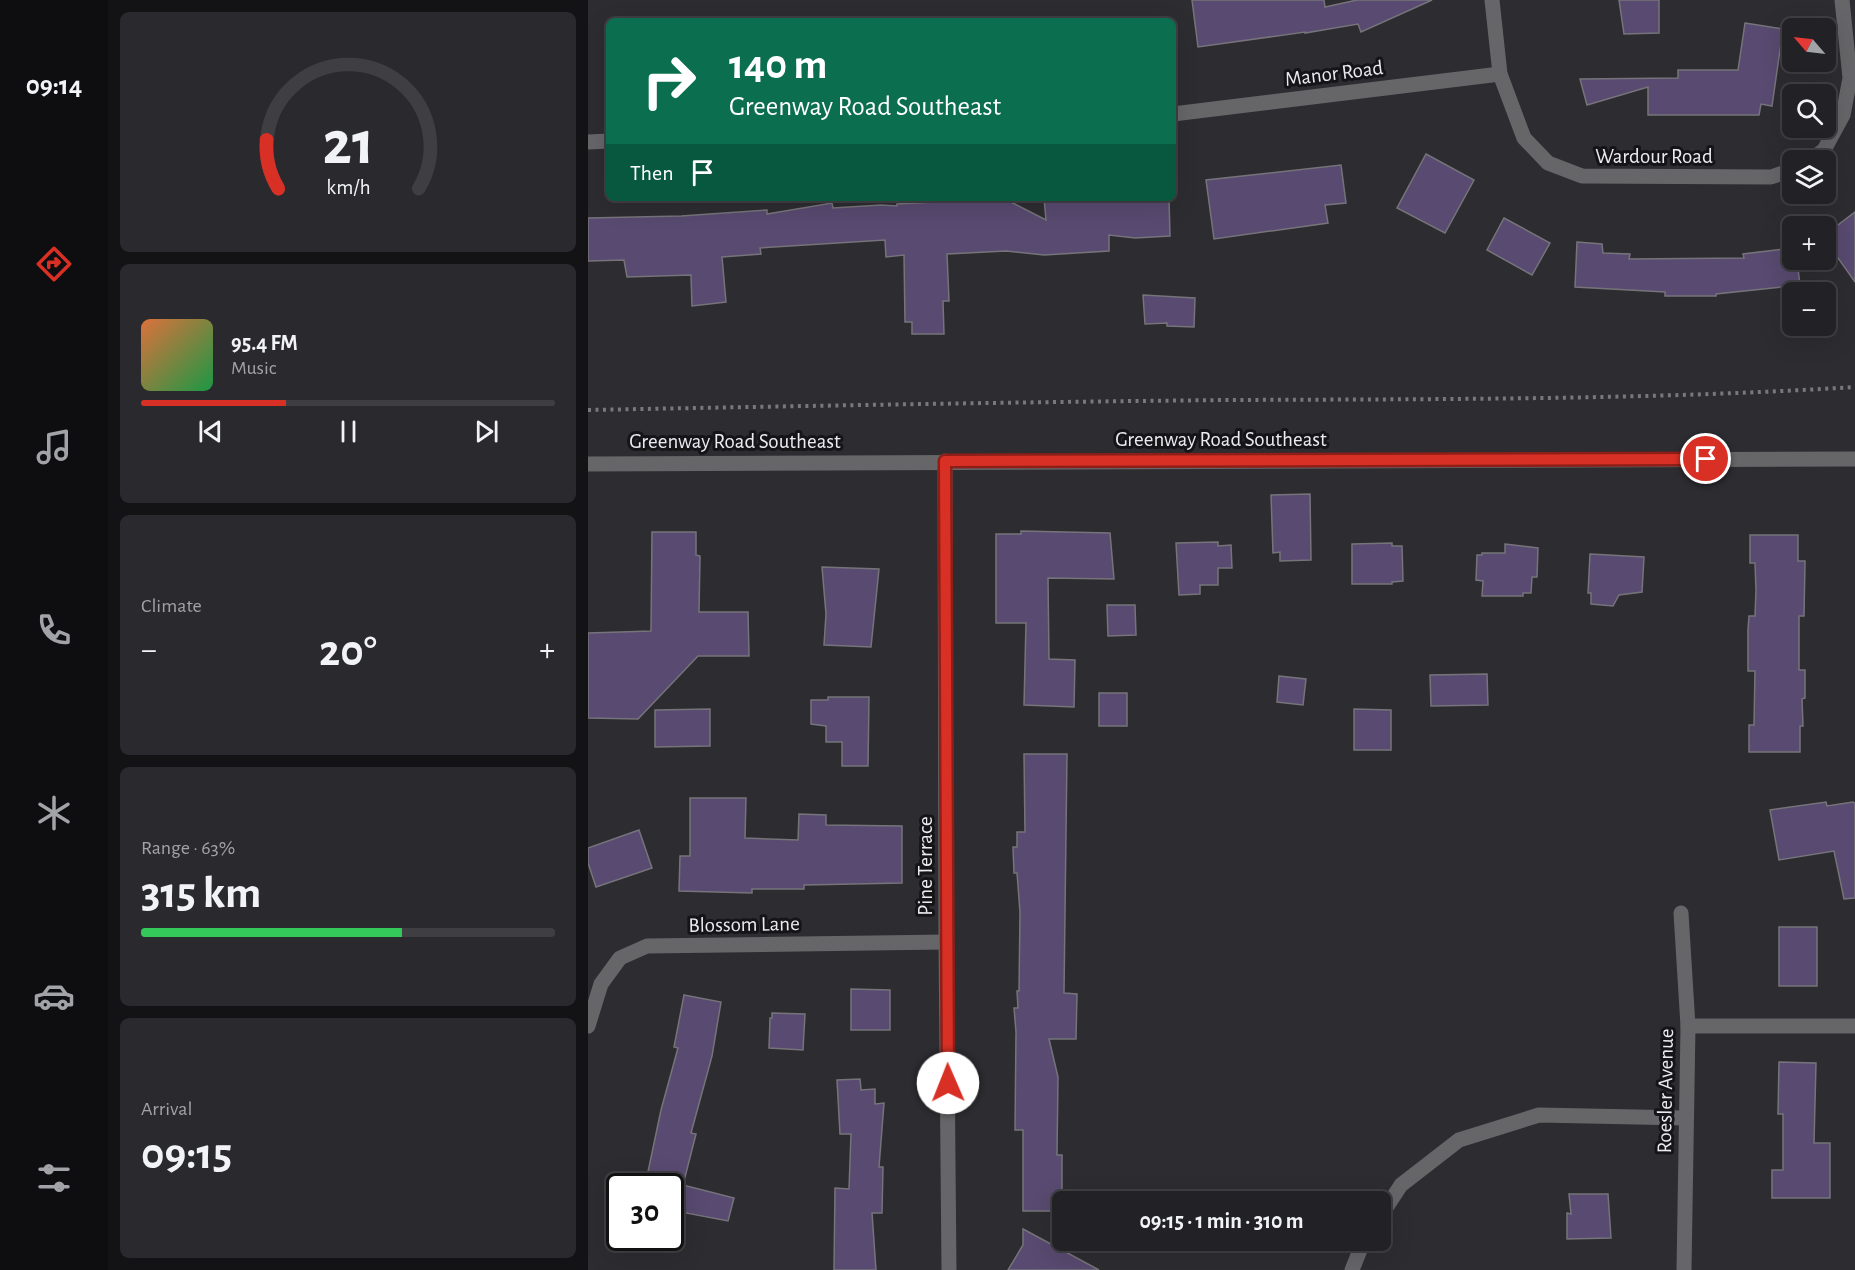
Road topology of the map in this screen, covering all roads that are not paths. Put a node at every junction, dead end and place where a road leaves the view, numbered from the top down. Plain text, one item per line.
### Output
1 (1492, 0) edge
2 (1842, 0) edge
3 (1500, 74) junction
4 (1176, 114) edge
5 (606, 141) edge
6 (588, 142) edge
7 (1824, 150) edge
8 (1782, 173) edge
9 (1855, 459) edge
10 (945, 461) junction
11 (588, 464) edge
12 (1681, 913) dead end
13 (946, 942) junction
14 (588, 1026) edge
15 (1688, 1026) junction
16 (1855, 1026) edge
17 (1685, 1118) junction
18 (1391, 1200) edge
19 (1360, 1251) edge
20 (949, 1270) edge
21 (1352, 1270) edge
22 (1684, 1270) edge

1 - 3 street, Wardour Road
2 - 7 street
3 - 4 street, Manor Road
3 - 8 street, Wardour Road
5 - 6 street
9 - 10 street, Greenway Road Southeast
10 - 11 street, Greenway Road Southeast
10 - 13 street, Pine Terrace
12 - 15 street, Roesler Avenue
13 - 14 street, Blossom Lane
13 - 20 street, Pine Terrace
15 - 16 street
15 - 17 street, Roesler Avenue
17 - 18 street
17 - 22 street, Roesler Avenue
19 - 21 street

